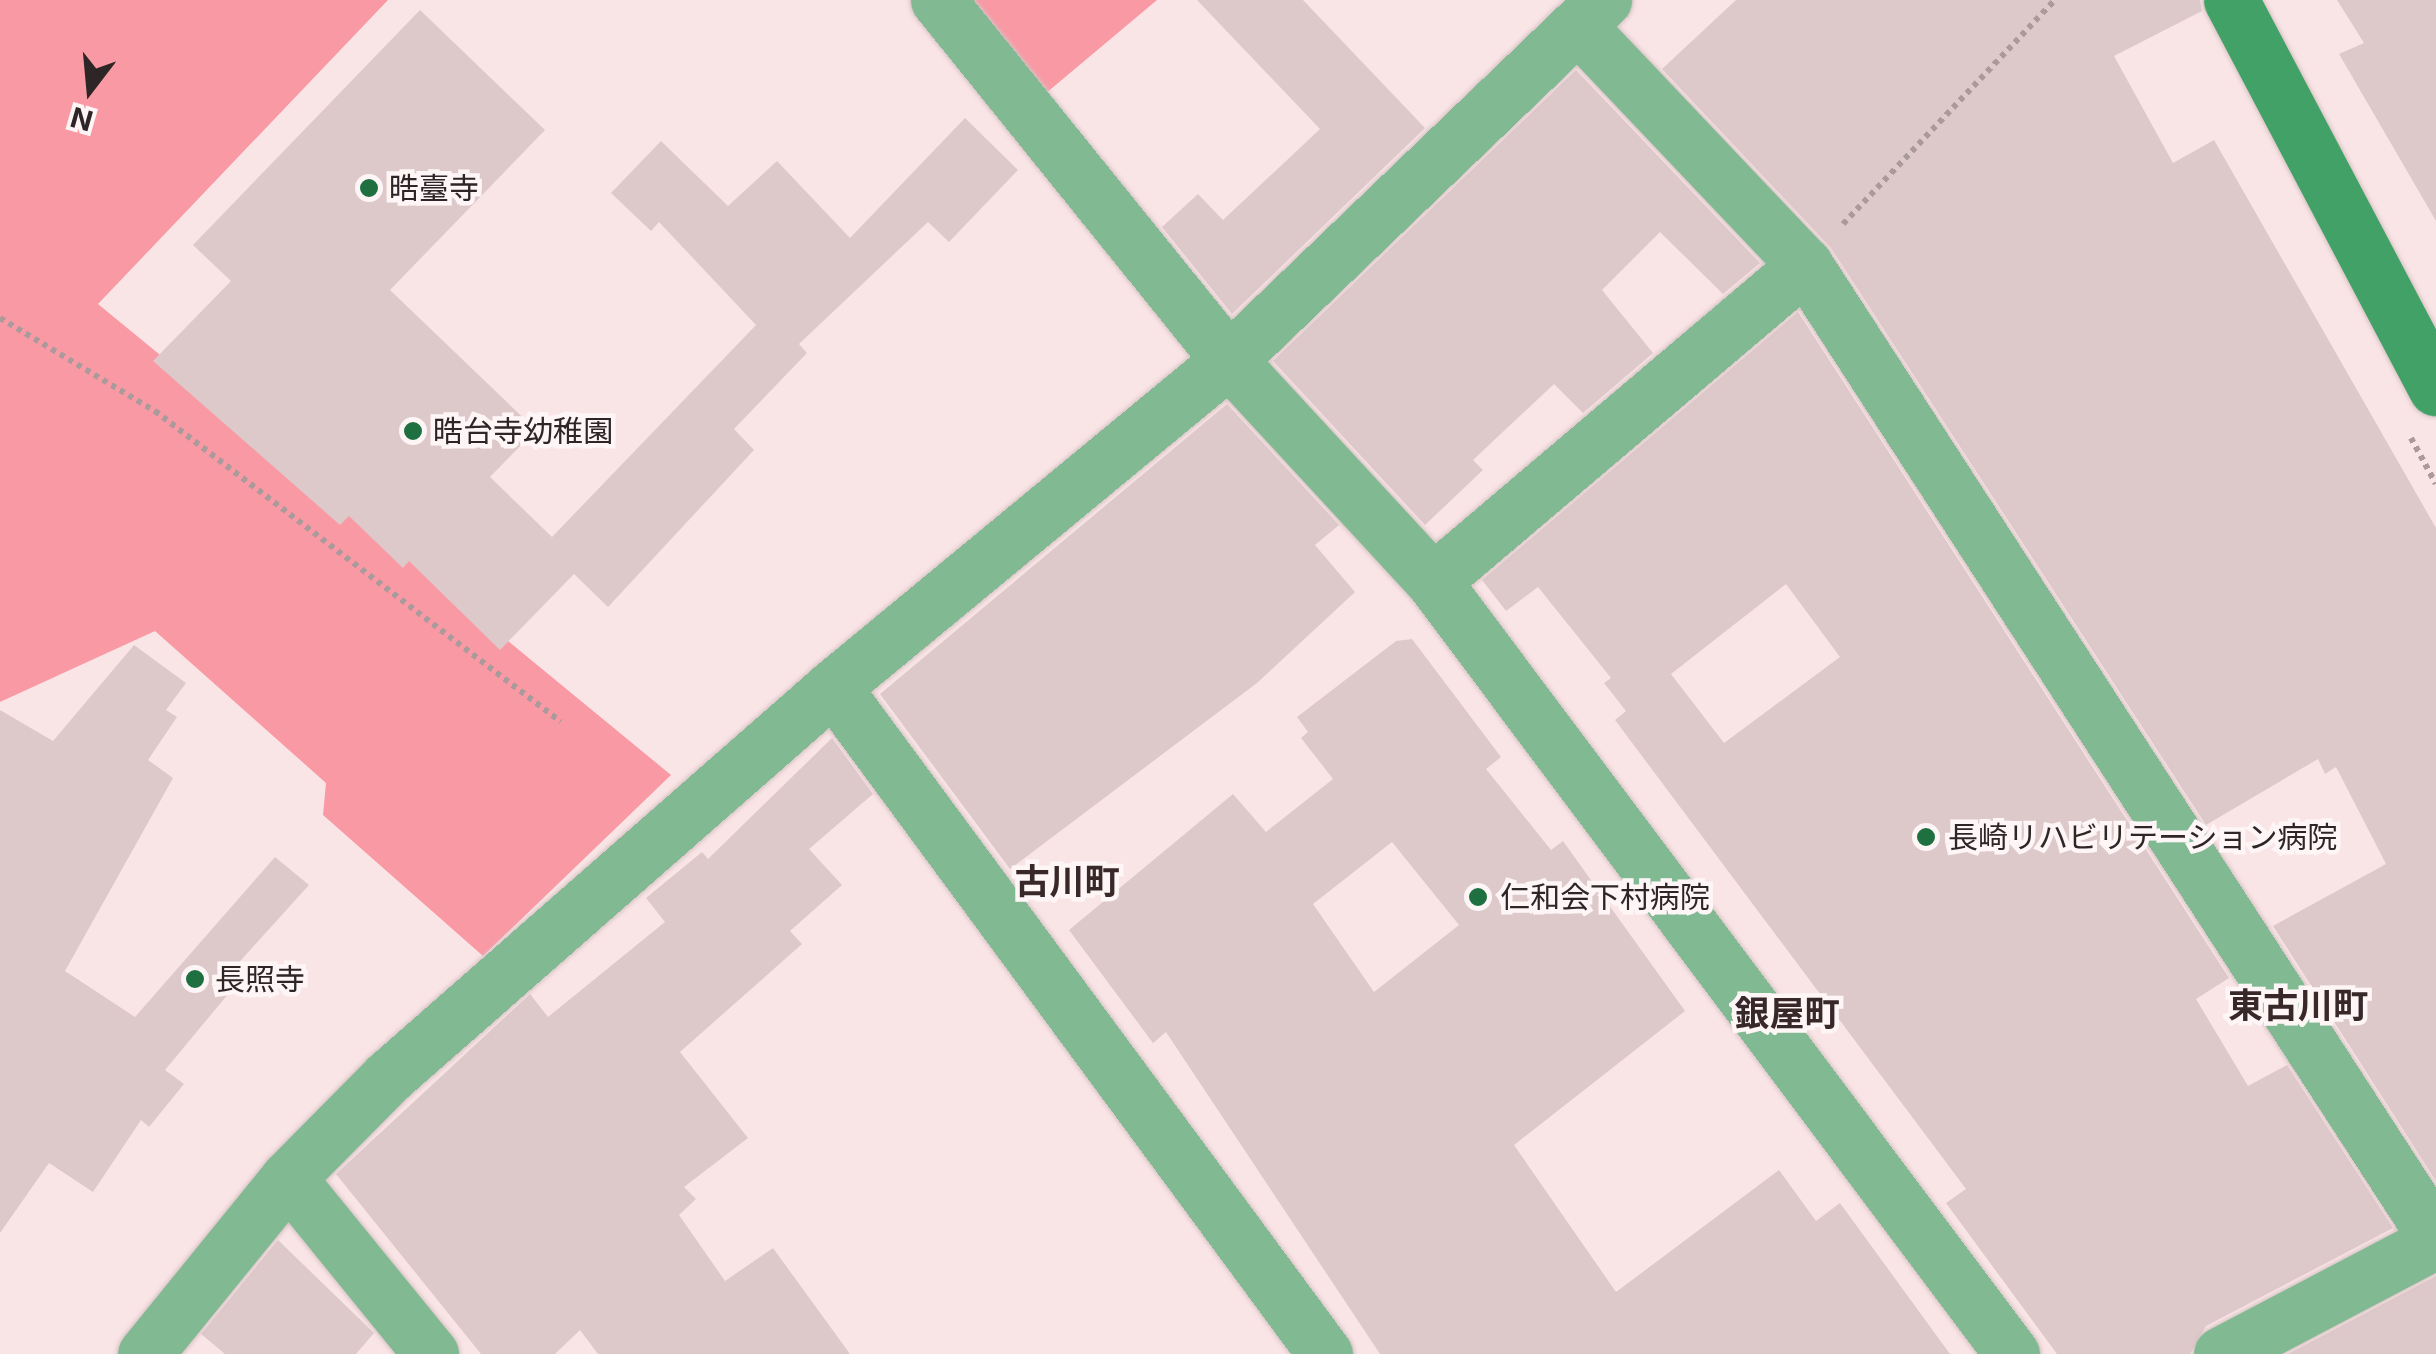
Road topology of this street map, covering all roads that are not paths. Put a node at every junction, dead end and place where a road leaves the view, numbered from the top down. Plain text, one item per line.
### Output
1 (938, 0) edge
2 (2231, 0) edge
3 (1591, 14) edge
4 (1805, 265) junction
5 (1229, 360) junction
6 (2436, 388) edge
7 (1433, 581) junction
8 (833, 687) junction
9 (288, 1178) junction
10 (2436, 1240) edge
11 (145, 1354) edge
12 (430, 1354) edge
13 (1325, 1354) edge
14 (2012, 1354) edge
15 (2221, 1354) edge

1 - 5 street
2 - 6 street
3 - 4 street
3 - 5 street
4 - 7 street
4 - 10 street
5 - 7 street
5 - 8 street
7 - 14 street
8 - 9 street
8 - 13 street
9 - 11 street
9 - 12 street
10 - 15 street

